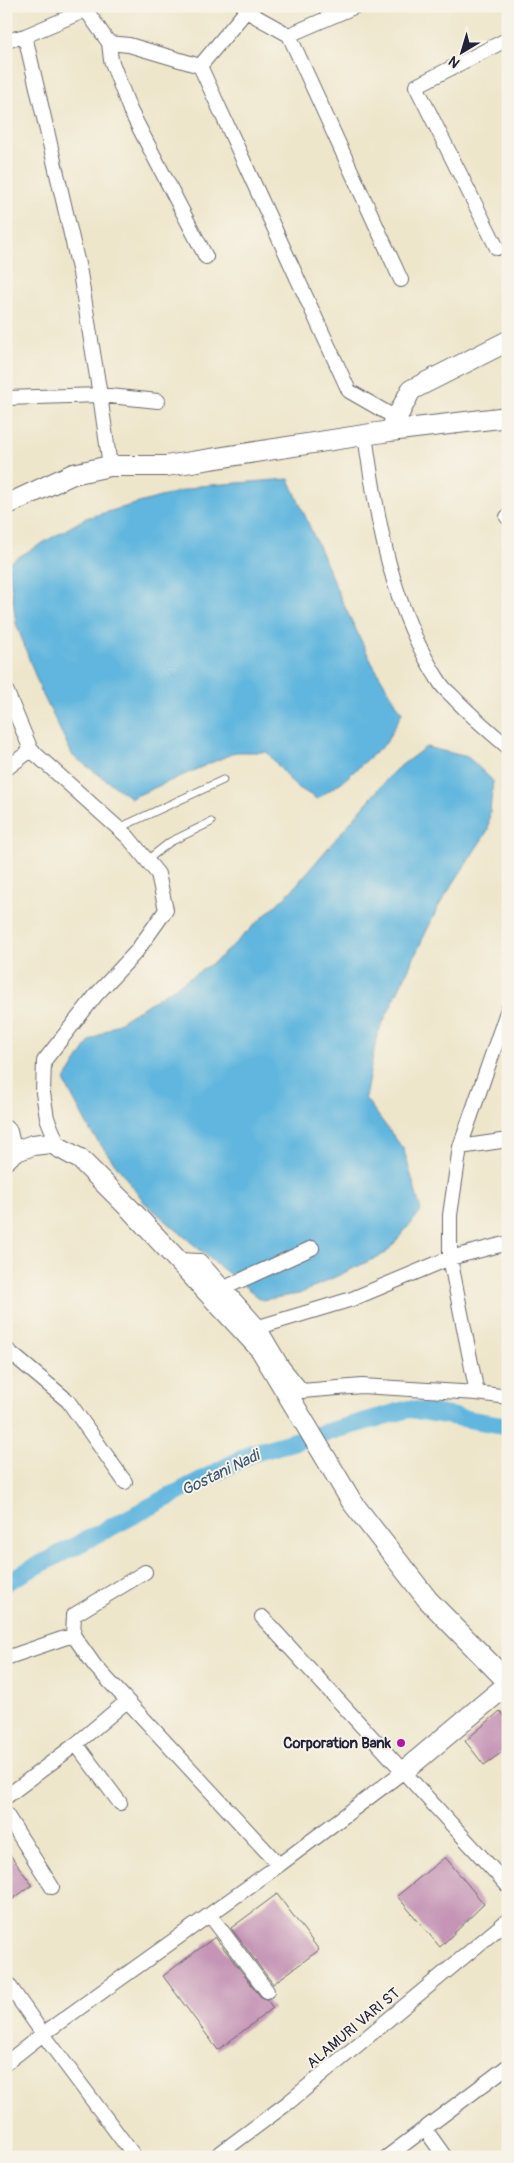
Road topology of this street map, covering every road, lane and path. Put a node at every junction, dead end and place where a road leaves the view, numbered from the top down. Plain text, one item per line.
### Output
1 (354, 7) edge
2 (86, 8) edge
3 (245, 9) edge
4 (289, 34) junction
5 (24, 36) junction
6 (508, 39) edge
7 (6, 41) edge
8 (109, 43) junction
9 (200, 66) junction
10 (497, 248) dead end
11 (206, 257) dead end
12 (401, 280) dead end
13 (508, 341) edge
14 (100, 395) junction
15 (6, 398) edge
16 (158, 401) dead end
17 (508, 417) edge
18 (393, 424) junction
19 (365, 435) junction
20 (110, 466) junction
21 (6, 505) edge
22 (6, 690) edge
23 (508, 747) edge
24 (31, 750) junction
25 (6, 769) edge
26 (223, 780) dead end
27 (211, 822) dead end
28 (119, 828) junction
29 (147, 860) junction
30 (508, 1009) edge
31 (508, 1140) edge
32 (60, 1147) junction
33 (8, 1148) edge
34 (460, 1148) junction
35 (508, 1243) edge
36 (312, 1248) dead end
37 (450, 1258) junction
38 (179, 1260) junction
39 (224, 1288) junction
40 (259, 1327) junction
41 (6, 1349) edge
42 (477, 1393) junction
43 (508, 1397) edge
44 (126, 1482) dead end
45 (145, 1572) dead end
46 (262, 1618) dead end
47 (73, 1635) junction
48 (6, 1658) edge
49 (508, 1683) edge
50 (127, 1701) junction
51 (76, 1744) junction
52 (404, 1771) junction
53 (6, 1798) edge
54 (120, 1804) dead end
55 (6, 1814) edge
56 (279, 1865) junction
57 (508, 1886) edge
58 (52, 1887) dead end
59 (210, 1915) junction
60 (508, 1920) edge
61 (6, 1981) edge
62 (267, 1991) dead end
63 (43, 2034) junction
64 (6, 2063) edge
65 (508, 2066) edge
66 (425, 2129) junction
67 (135, 2157) edge
68 (215, 2157) edge
69 (387, 2157) edge
70 (446, 2157) edge

1 - 4 street
2 - 5 street
2 - 8 street
3 - 4 street
3 - 9 street
4 - 12 street
5 - 7 street
5 - 14 street
6 - 10 street
8 - 9 street
8 - 11 street
9 - 18 street
13 - 18 street
14 - 15 street
14 - 16 street
14 - 20 street
17 - 18 street
18 - 19 street
19 - 20 street
19 - 23 street
20 - 21 street
22 - 24 street
24 - 25 street
24 - 28 street
26 - 28 lane
27 - 29 lane
28 - 29 street
29 - 32 street
30 - 34 street
31 - 34 street
32 - 33 street
32 - 38 street
34 - 37 street
35 - 37 street
36 - 39 street
37 - 40 street
37 - 42 street
38 - 39 street
38 - 49 street
39 - 40 street
40 - 42 street
41 - 44 street
42 - 43 street
45 - 47 street
46 - 52 street
47 - 48 street
47 - 50 street
49 - 52 street
50 - 51 street
50 - 56 street
51 - 53 street
51 - 54 street
52 - 56 street
52 - 57 street
55 - 58 street
56 - 59 street
59 - 62 street
59 - 63 street
60 - 68 street, ALAMURI VARI ST
61 - 63 street
63 - 64 street
63 - 67 street
65 - 66 street
66 - 69 street
66 - 70 street

